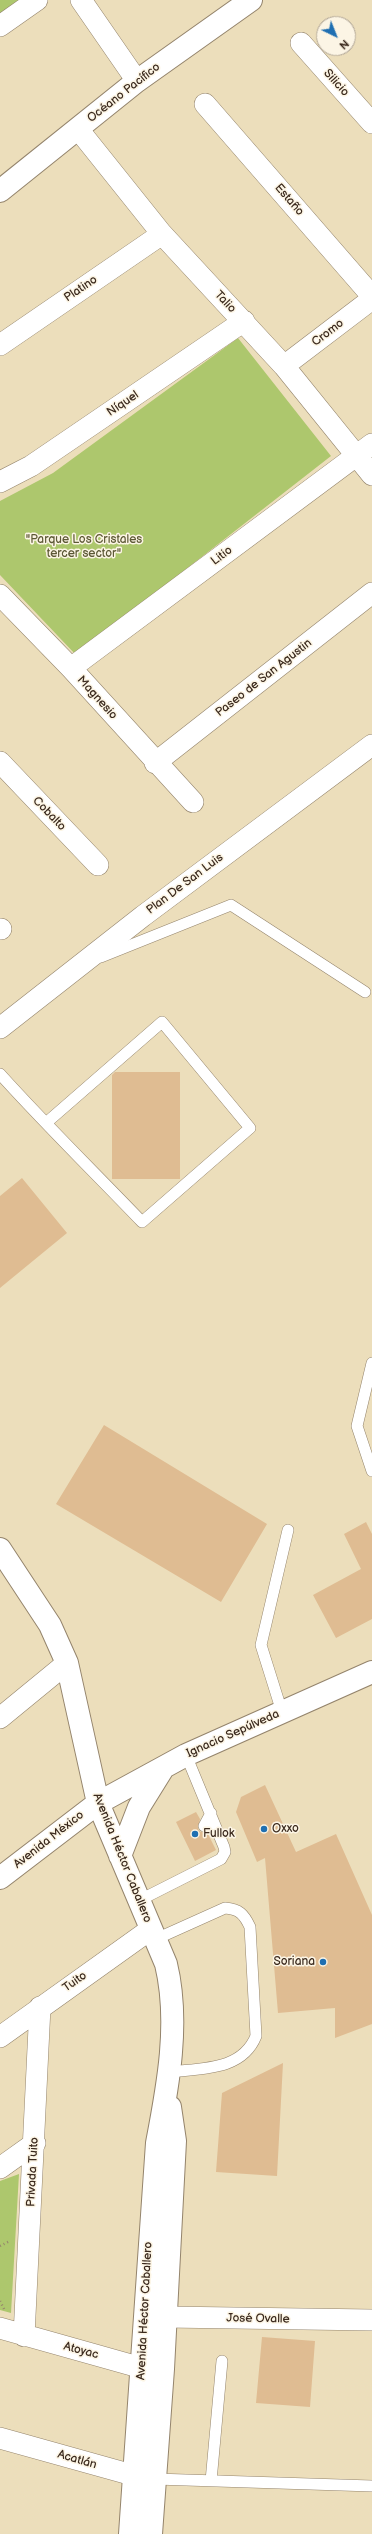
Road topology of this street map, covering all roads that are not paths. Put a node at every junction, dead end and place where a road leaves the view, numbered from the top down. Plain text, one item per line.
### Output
1 (37, 0) edge
2 (81, 0) edge
3 (251, 0) edge
4 (0, 26) edge
5 (301, 43) dead end
6 (137, 81) junction
7 (205, 104) dead end
8 (372, 124) edge
9 (78, 129) junction
10 (0, 191) edge
11 (162, 234) junction
12 (372, 296) edge
13 (372, 299) edge
14 (244, 321) junction
15 (0, 345) edge
16 (284, 366) junction
17 (364, 450) edge
18 (372, 475) edge
19 (0, 482) edge
20 (372, 593) edge
21 (0, 595) edge
22 (71, 668) junction
23 (372, 745) edge
24 (0, 762) edge
25 (156, 763) junction
26 (193, 802) dead end
27 (98, 865) dead end
28 (83, 963) junction
29 (366, 992) dead end
30 (0, 1028) edge
31 (0, 1074) edge
32 (46, 1123) junction
33 (372, 1363) edge
34 (372, 1471) edge
35 (288, 1530) dead end
36 (0, 1549) edge
37 (67, 1663) junction
38 (372, 1672) edge
39 (282, 1712) junction
40 (0, 1718) edge
41 (186, 1755) junction
42 (164, 1766) junction
43 (98, 1803) junction
44 (211, 1812) junction
45 (204, 1826) dead end
46 (120, 1856) junction
47 (0, 1878) edge
48 (138, 1901) junction
49 (153, 1934) junction
50 (40, 2007) junction
51 (0, 2037) edge
52 (168, 2080) junction
53 (35, 2143) junction
54 (0, 2168) edge
55 (144, 2313) junction
56 (166, 2318) junction
57 (2, 2320) edge
58 (372, 2320) edge
59 (24, 2336) junction
60 (222, 2361) dead end
61 (152, 2368) junction
62 (0, 2438) edge
63 (145, 2477) junction
64 (211, 2481) junction
65 (372, 2486) edge
66 (130, 2534) edge
67 (151, 2534) edge

1 - 4 street
2 - 6 street
3 - 6 main road, Océano Pacífico
5 - 8 street, Silicio
6 - 9 main road, Océano Pacífico
7 - 12 street, Estaño
9 - 10 main road, Océano Pacífico
9 - 11 street, Talio
11 - 14 street, Talio
11 - 15 street, Platino
13 - 16 street, Cromo
14 - 16 street, Talio
14 - 19 street, Níquel
16 - 17 street, Talio
17 - 18 street, Talio
17 - 22 street, Litio
20 - 25 street, Paseo de San Agustin
21 - 22 street, Magnesio
22 - 25 street, Magnesio
23 - 28 street, Plan De San Luis
24 - 27 street, Cobalto
25 - 26 street, Magnesio
28 - 29 lane
28 - 30 street, Plan De San Luis
31 - 32 lane
32 - 32 lane
33 - 34 lane
35 - 39 lane
36 - 37 main road, Avenida Héctor Caballero
37 - 40 street
37 - 43 main road, Avenida Héctor Caballero
38 - 39 main road, Ignacio Sepúlveda
39 - 41 main road, Ignacio Sepúlveda
41 - 42 main road, Ignacio Sepúlveda
41 - 44 lane
42 - 43 main road, Ignacio Sepúlveda
42 - 46 main road
43 - 46 main road, Avenida Héctor Caballero
43 - 47 main road, Avenida México
44 - 45 lane
44 - 48 lane
46 - 48 main road, Avenida Héctor Caballero
48 - 49 main road, Avenida Héctor Caballero
49 - 50 street, Tuito
49 - 52 main road, Avenida Héctor Caballero
49 - 52 lane
50 - 51 street, Tuito
50 - 53 street, Privada Tuito
52 - 55 main road, Avenida Héctor Caballero
52 - 56 main road, Avenida Héctor Caballero
53 - 54 street
53 - 59 street, Privada Tuito
55 - 56 street, José Ovalle
55 - 61 main road, Avenida Héctor Caballero
56 - 58 street, José Ovalle
56 - 61 main road, Avenida Héctor Caballero
57 - 59 street, Atoyac
59 - 61 street, Atoyac
60 - 64 lane
61 - 63 main road, Avenida Héctor Caballero
62 - 63 street, Acatlán
63 - 64 lane
63 - 66 main road, Avenida Héctor Caballero
63 - 67 main road, Avenida Héctor Caballero
64 - 65 lane

